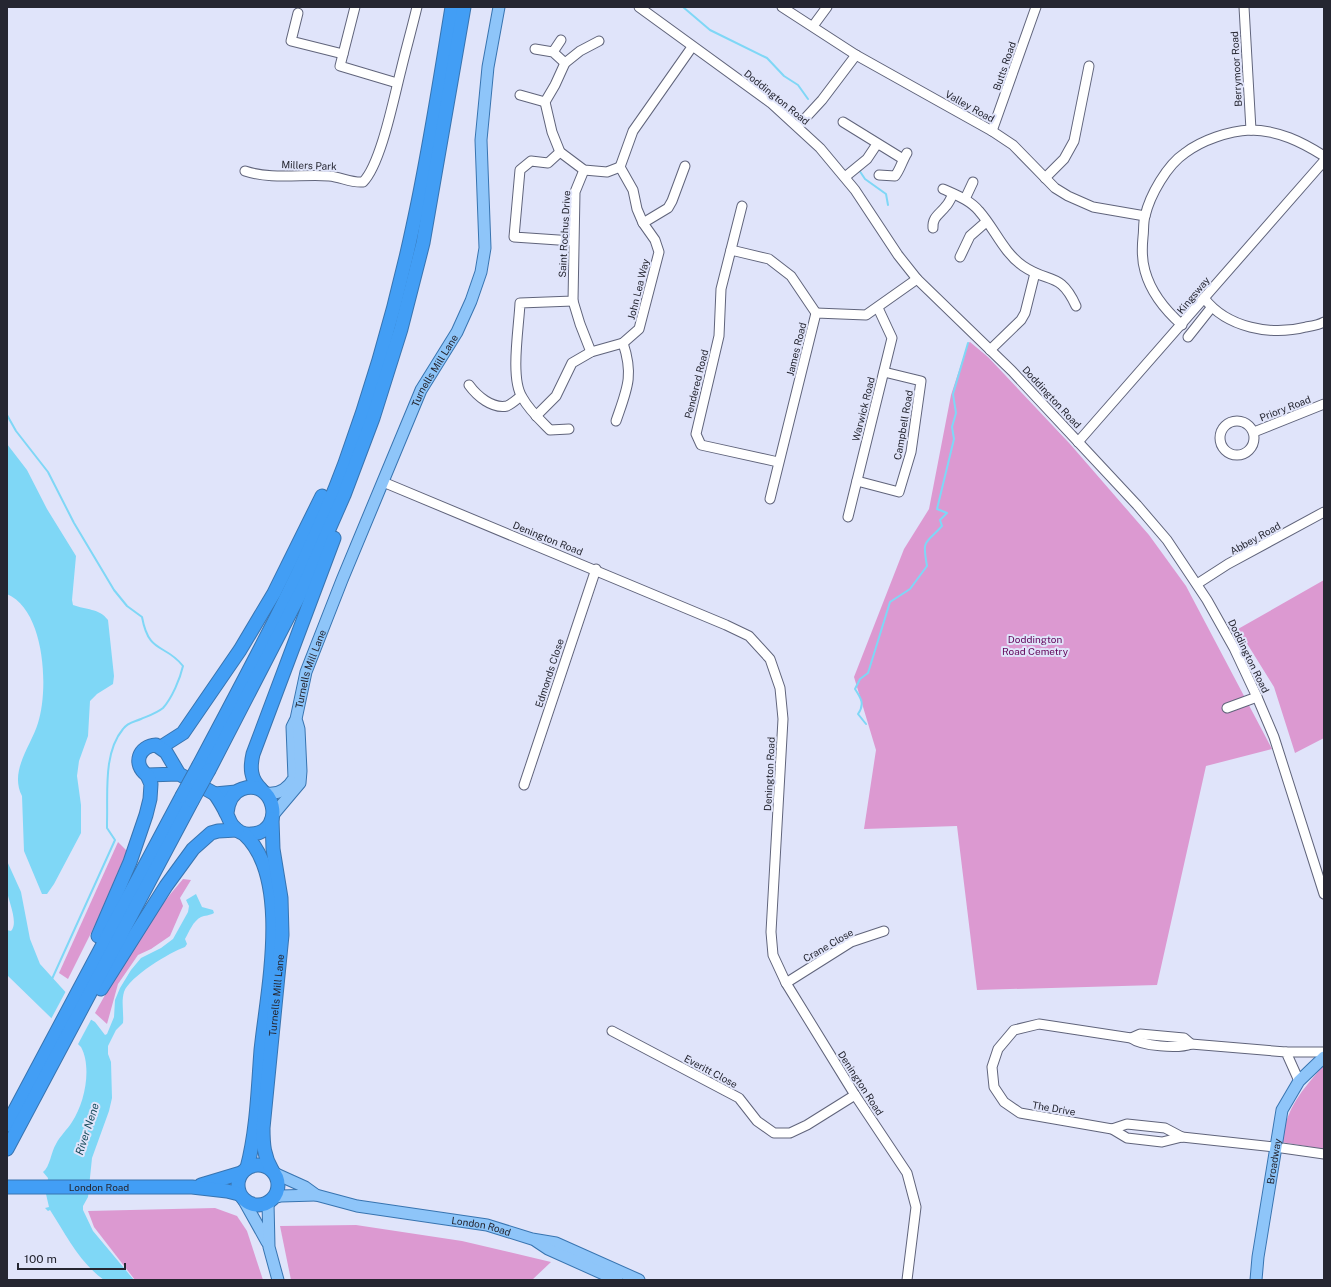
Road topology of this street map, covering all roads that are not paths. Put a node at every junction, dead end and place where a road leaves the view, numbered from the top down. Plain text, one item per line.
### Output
1 (355, 7) edge
2 (417, 7) edge
3 (452, 7) edge
4 (464, 7) edge
5 (499, 7) edge
6 (638, 7) edge
7 (782, 7) edge
8 (827, 7) edge
9 (1036, 7) edge
10 (1244, 7) edge
11 (298, 14) dead end
12 (812, 26) junction
13 (561, 40) dead end
14 (599, 41) dead end
15 (692, 47) junction
16 (536, 49) dead end
17 (553, 52) junction
18 (343, 54) junction
19 (856, 55) junction
20 (564, 63) junction
21 (1089, 66) dead end
22 (397, 83) junction
23 (520, 95) dead end
24 (545, 102) junction
25 (843, 122) dead end
26 (798, 126) junction
27 (1251, 130) junction
28 (992, 131) junction
29 (877, 144) junction
30 (560, 152) junction
31 (1324, 156) edge
32 (1324, 161) edge
33 (620, 166) junction
34 (684, 166) dead end
35 (584, 170) junction
36 (245, 171) dead end
37 (879, 175) dead end
38 (845, 177) junction
39 (1045, 178) junction
40 (973, 182) dead end
41 (943, 189) dead end
42 (953, 194) junction
43 (965, 199) junction
44 (742, 206) dead end
45 (1145, 216) junction
46 (986, 222) junction
47 (643, 223) junction
48 (933, 228) dead end
49 (573, 241) junction
50 (731, 250) junction
51 (960, 257) dead end
52 (1035, 273) junction
53 (917, 279) junction
54 (1204, 298) junction
55 (573, 301) junction
56 (1076, 306) dead end
57 (878, 308) junction
58 (1211, 308) junction
59 (816, 313) junction
60 (1182, 325) junction
61 (1323, 325) edge
62 (1188, 337) dead end
63 (623, 343) junction
64 (990, 350) junction
65 (591, 352) junction
66 (884, 372) junction
67 (371, 385) junction
68 (469, 385) dead end
69 (521, 396) junction
70 (1324, 404) edge
71 (536, 416) junction
72 (373, 418) junction
73 (616, 421) dead end
74 (569, 429) dead end
75 (1254, 432) dead end
76 (1078, 442) junction
77 (778, 462) junction
78 (857, 481) junction
79 (383, 482) junction
80 (770, 499) dead end
81 (1324, 512) edge
82 (848, 517) dead end
83 (596, 569) junction
84 (1197, 584) junction
85 (1257, 697) junction
86 (1227, 708) dead end
87 (296, 719) junction
88 (161, 747) junction
89 (204, 768) junction
90 (147, 774) junction
91 (179, 774) junction
92 (524, 785) dead end
93 (264, 791) junction
94 (236, 792) junction
95 (215, 794) junction
96 (227, 813) junction
97 (273, 817) junction
98 (241, 832) junction
99 (1324, 894) edge
100 (884, 931) dead end
101 (786, 983) junction
102 (81, 999) junction
103 (612, 1031) dead end
104 (63, 1034) junction
105 (1286, 1052) junction
106 (1324, 1052) edge
107 (1324, 1057) edge
108 (1299, 1081) junction
109 (855, 1095) junction
110 (7, 1125) edge
111 (1112, 1129) junction
112 (1182, 1137) junction
113 (1275, 1147) junction
114 (7, 1149) edge
115 (1324, 1154) edge
116 (244, 1170) junction
117 (273, 1172) junction
118 (7, 1187) edge
119 (192, 1187) junction
120 (316, 1195) junction
121 (241, 1196) junction
122 (270, 1200) junction
123 (532, 1239) junction
124 (269, 1247) junction
125 (278, 1280) edge
126 (617, 1280) edge
127 (639, 1280) edge
128 (907, 1280) edge
129 (1256, 1280) edge

1 - 18 street
2 - 22 street, Millers Park
3 - 67 highway
4 - 72 highway
5 - 79 main road, Turnells Mill Lane
6 - 15 street, Doddington Road
7 - 12 street, Valley Road
8 - 12 street
9 - 28 street, Butts Road
10 - 27 street, Berrymoor Road
11 - 18 street
12 - 19 street, Valley Road
13 - 17 street
14 - 20 street
15 - 26 street, Doddington Road
15 - 33 street
16 - 17 street
17 - 20 street
18 - 22 street
19 - 26 street
19 - 28 street, Valley Road
20 - 24 street
21 - 39 street
22 - 36 street, Millers Park
23 - 24 street
24 - 30 street
25 - 29 street
26 - 38 street, Doddington Road
27 - 31 street
27 - 45 street
28 - 39 street, Valley Road
29 - 37 street
29 - 38 street
30 - 35 street
30 - 49 street
32 - 54 street, Kingsway
33 - 35 street
33 - 47 street, John Lea Way
34 - 47 street
35 - 49 street, Saint Rochus Drive
38 - 53 street, Doddington Road
39 - 45 street, Valley Road
40 - 43 street
41 - 42 street
42 - 43 street
42 - 48 street
43 - 46 street
44 - 50 street, Pendered Road
45 - 60 street
46 - 51 street
46 - 52 street
47 - 63 street, John Lea Way
49 - 55 street, Saint Rochus Drive
50 - 59 street
50 - 77 street, Pendered Road
52 - 56 street
52 - 64 street
53 - 57 street, James Road
53 - 64 street, Doddington Road
54 - 58 street
54 - 60 street, Kingsway
55 - 65 street, Saint Rochus Drive
55 - 69 street
57 - 59 street, James Road
57 - 66 street, Warwick Road
58 - 61 street
58 - 62 street
59 - 77 street, James Road
60 - 76 street, Kingsway
63 - 65 street, John Lea Way
63 - 73 street
64 - 76 street, Doddington Road
65 - 71 street, John Lea Way
66 - 78 street, Warwick Road
66 - 78 street, Campbell Road
67 - 88 highway
67 - 89 highway
68 - 69 street
69 - 71 street
70 - 75 street, Priory Road
71 - 74 street
72 - 89 highway
72 - 93 highway
76 - 84 street, Doddington Road
77 - 80 street, James Road
78 - 82 street, Warwick Road
79 - 83 street, Denington Road
79 - 87 main road, Turnells Mill Lane
81 - 84 street, Abbey Road
83 - 92 street, Edmonds Close
83 - 101 street, Denington Road
84 - 85 street, Doddington Road
85 - 86 street
85 - 99 street, Doddington Road
87 - 93 main road, Turnells Mill Lane
87 - 97 main road, Turnells Mill Lane
88 - 90 highway
88 - 91 highway
89 - 102 highway, bridge
90 - 91 highway
90 - 102 highway
91 - 95 highway
93 - 94 highway
93 - 97 highway
94 - 95 highway
94 - 96 highway
95 - 96 highway
96 - 98 highway
97 - 98 highway
97 - 117 highway, Turnells Mill Lane
98 - 102 highway
98 - 116 highway, Turnells Mill Lane
100 - 101 street, Crane Close
101 - 109 street, Denington Road
102 - 104 highway
102 - 104 highway
103 - 109 street, Everitt Close
104 - 110 highway
104 - 114 highway
105 - 106 street, The Drive
105 - 108 street
105 - 111 street, The Drive
107 - 108 main road, Broadway
108 - 113 main road, Broadway
109 - 128 street, Denington Road
111 - 112 street, The Drive
111 - 112 street, The Drive
112 - 113 street, The Drive
113 - 115 street, The Drive
113 - 129 main road, Broadway
116 - 117 highway
116 - 119 highway, London Road
116 - 121 highway
117 - 120 main road, London Road
117 - 122 highway
118 - 119 highway, London Road
119 - 121 highway, London Road
120 - 122 main road, London Road
120 - 123 main road, London Road
121 - 122 highway
121 - 124 main road
122 - 124 main road
123 - 126 main road
123 - 127 main road, London Road
124 - 125 main road

